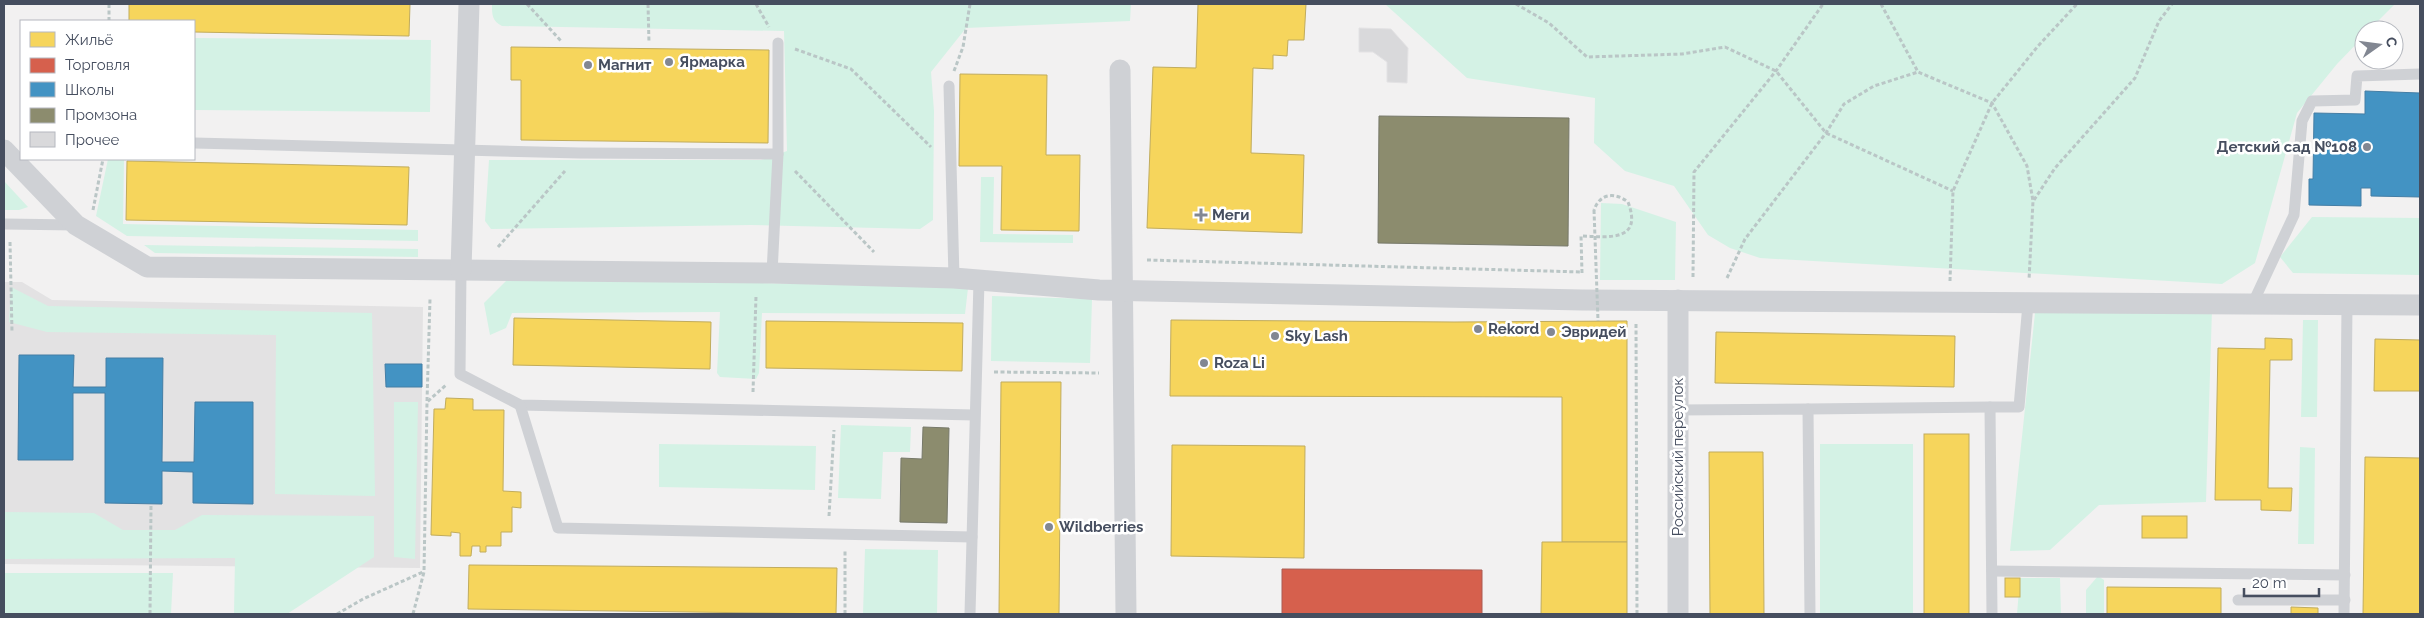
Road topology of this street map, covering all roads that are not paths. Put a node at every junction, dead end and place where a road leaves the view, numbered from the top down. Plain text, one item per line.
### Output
1 (469, 4) edge
2 (778, 43) road end
3 (1120, 70) dead end
4 (2420, 74) edge
5 (949, 86) road end
6 (195, 143) edge
7 (464, 149) junction
8 (4, 150) edge
9 (778, 154) junction
10 (84, 222) junction
11 (7, 224) edge
12 (461, 270) junction
13 (764, 273) junction
14 (954, 278) junction
15 (979, 281) junction
16 (1122, 290) junction
17 (1686, 300) junction
18 (2028, 304) junction
19 (2252, 304) junction
20 (2347, 305) junction
21 (2420, 305) edge
22 (520, 405) junction
23 (1990, 407) junction
24 (1808, 409) junction
25 (1678, 410) junction
26 (974, 415) junction
27 (972, 537) junction
28 (1992, 571) junction
29 (2345, 575) junction
30 (2238, 600) dead end
31 (2344, 600) junction
32 (970, 614) edge
33 (1126, 614) edge
34 (1678, 614) edge
35 (1810, 614) edge
36 (1992, 614) edge
37 (2344, 614) edge

1 - 7 street
2 - 9 lane
3 - 16 street
4 - 19 lane
5 - 14 lane
6 - 7 lane
7 - 9 lane
7 - 12 street
8 - 10 street
9 - 13 lane
10 - 11 lane
10 - 12 street
12 - 13 street
12 - 22 lane
13 - 14 street
14 - 15 street
15 - 16 street
15 - 26 lane
16 - 17 street
16 - 33 street
17 - 18 street
17 - 25 street, Российский переулок
18 - 19 street
18 - 23 lane
19 - 20 street
20 - 21 street
20 - 29 lane
22 - 26 lane
22 - 27 lane
23 - 24 lane
23 - 28 lane
24 - 25 lane
24 - 35 lane
25 - 34 street, Российский переулок
26 - 27 lane
27 - 32 lane
28 - 29 lane
28 - 36 lane
29 - 31 lane
30 - 31 lane
31 - 37 lane

